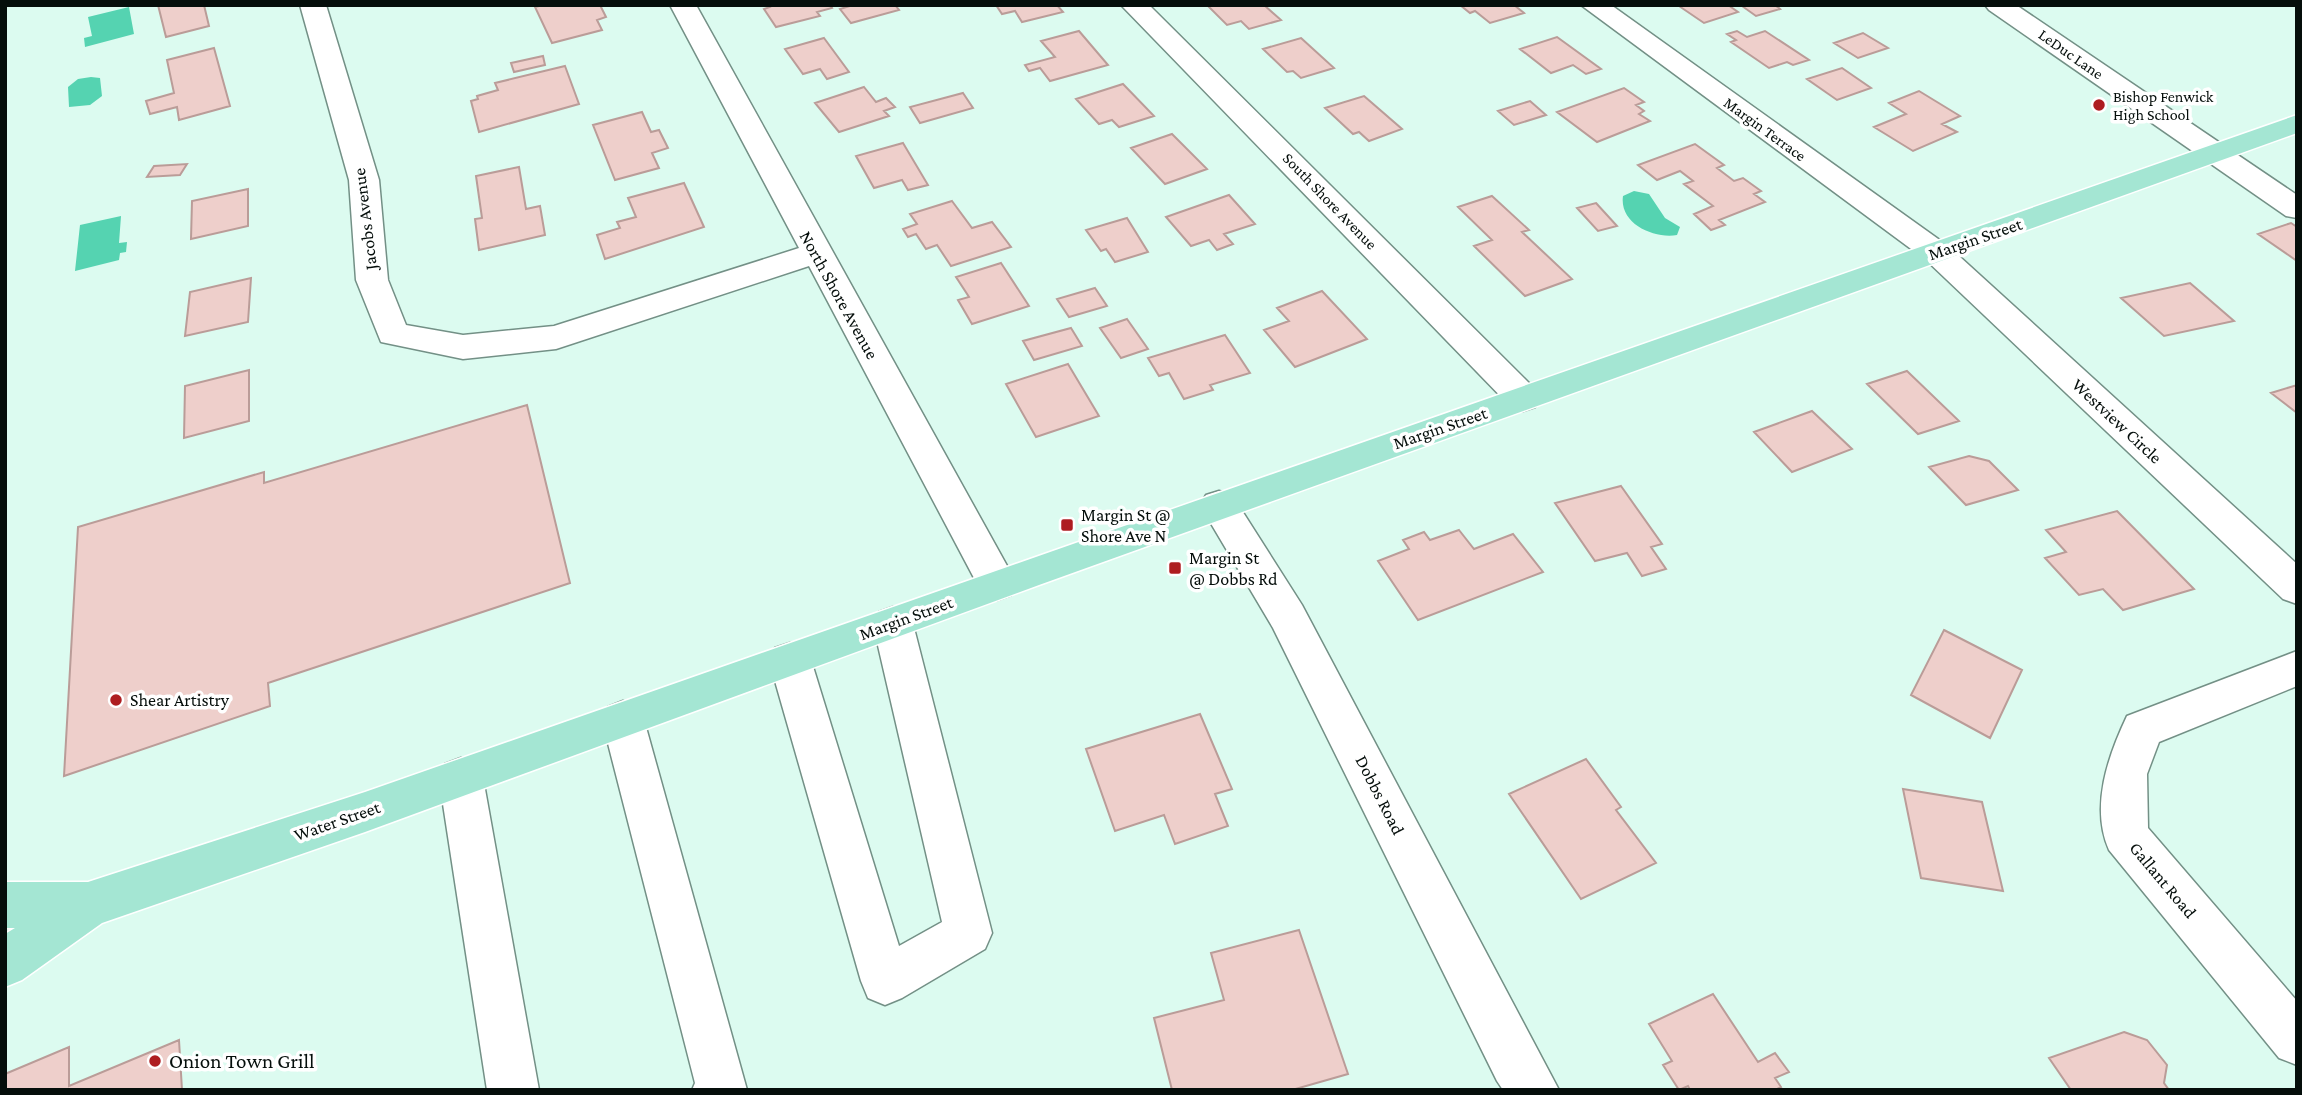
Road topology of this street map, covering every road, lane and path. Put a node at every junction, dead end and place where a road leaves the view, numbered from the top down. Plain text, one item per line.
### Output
1 (313, 5) edge
2 (683, 5) edge
3 (1134, 5) edge
4 (1594, 5) edge
5 (1998, 5) edge
6 (2297, 123) edge
7 (2212, 152) junction
8 (2297, 209) edge
9 (816, 253) junction
10 (1937, 253) junction
11 (1523, 398) junction
12 (1219, 505) junction
13 (998, 584) junction
14 (2297, 589) edge
15 (893, 624) junction
16 (790, 660) junction
17 (2297, 667) edge
18 (603, 727) junction
19 (461, 778) junction
20 (5, 905) edge
21 (88, 905) junction
22 (5, 963) edge
23 (2297, 1040) edge
24 (513, 1090) edge
25 (718, 1090) edge
26 (1533, 1090) edge

1 - 9 street, Jacobs Avenue
2 - 9 street, North Shore Avenue
3 - 11 street, South Shore Avenue
4 - 10 street, Margin Terrace
5 - 7 street, LeDuc Lane
6 - 7 main road, Margin Street
7 - 8 street, LeDuc Lane
7 - 10 main road, Margin Street
9 - 13 street, North Shore Avenue
10 - 11 main road, Margin Street
10 - 14 street, Westview Circle
11 - 12 main road, Margin Street
12 - 13 main road, Margin Street
12 - 26 street, Dobbs Road
13 - 15 main road, Margin Street
15 - 16 main road, Margin Street
15 - 16 street
16 - 18 main road, Margin Street
17 - 23 street, Gallant Road
18 - 19 main road, Water Street
18 - 25 street
19 - 21 main road, Water Street
19 - 24 street
20 - 21 main road, Water Street
21 - 22 main road, Water Street

